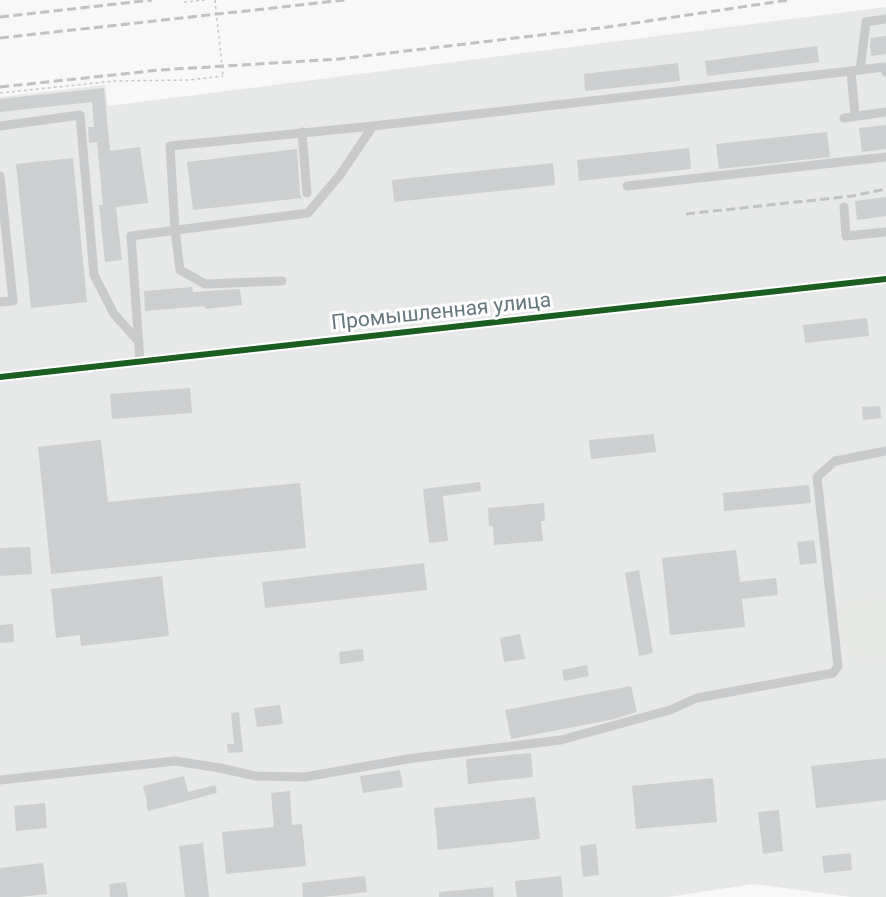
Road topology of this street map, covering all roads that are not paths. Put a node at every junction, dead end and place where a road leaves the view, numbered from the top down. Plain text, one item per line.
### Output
1 (886, 19) edge
2 (855, 70) junction
3 (886, 72) edge
4 (886, 112) edge
5 (855, 116) junction
6 (844, 118) dead end
7 (0, 126) edge
8 (373, 126) junction
9 (302, 132) junction
10 (886, 157) edge
11 (0, 176) edge
12 (627, 186) dead end
13 (308, 193) dead end
14 (844, 207) dead end
15 (175, 230) junction
16 (886, 232) edge
17 (886, 279) edge
18 (282, 281) dead end
19 (0, 302) edge
20 (139, 342) junction
21 (140, 361) junction
22 (0, 377) edge
23 (886, 451) edge
24 (0, 780) edge

1 - 2 street
2 - 3 street
2 - 5 street
2 - 8 street
4 - 5 street
5 - 6 street
7 - 20 street
8 - 9 street
8 - 15 street
9 - 13 street
9 - 15 street
10 - 12 street
11 - 19 street
14 - 16 street
15 - 18 street
15 - 20 street
17 - 21 street, Промышленная улица
20 - 21 street
21 - 22 street, Промышленная улица
23 - 24 street

